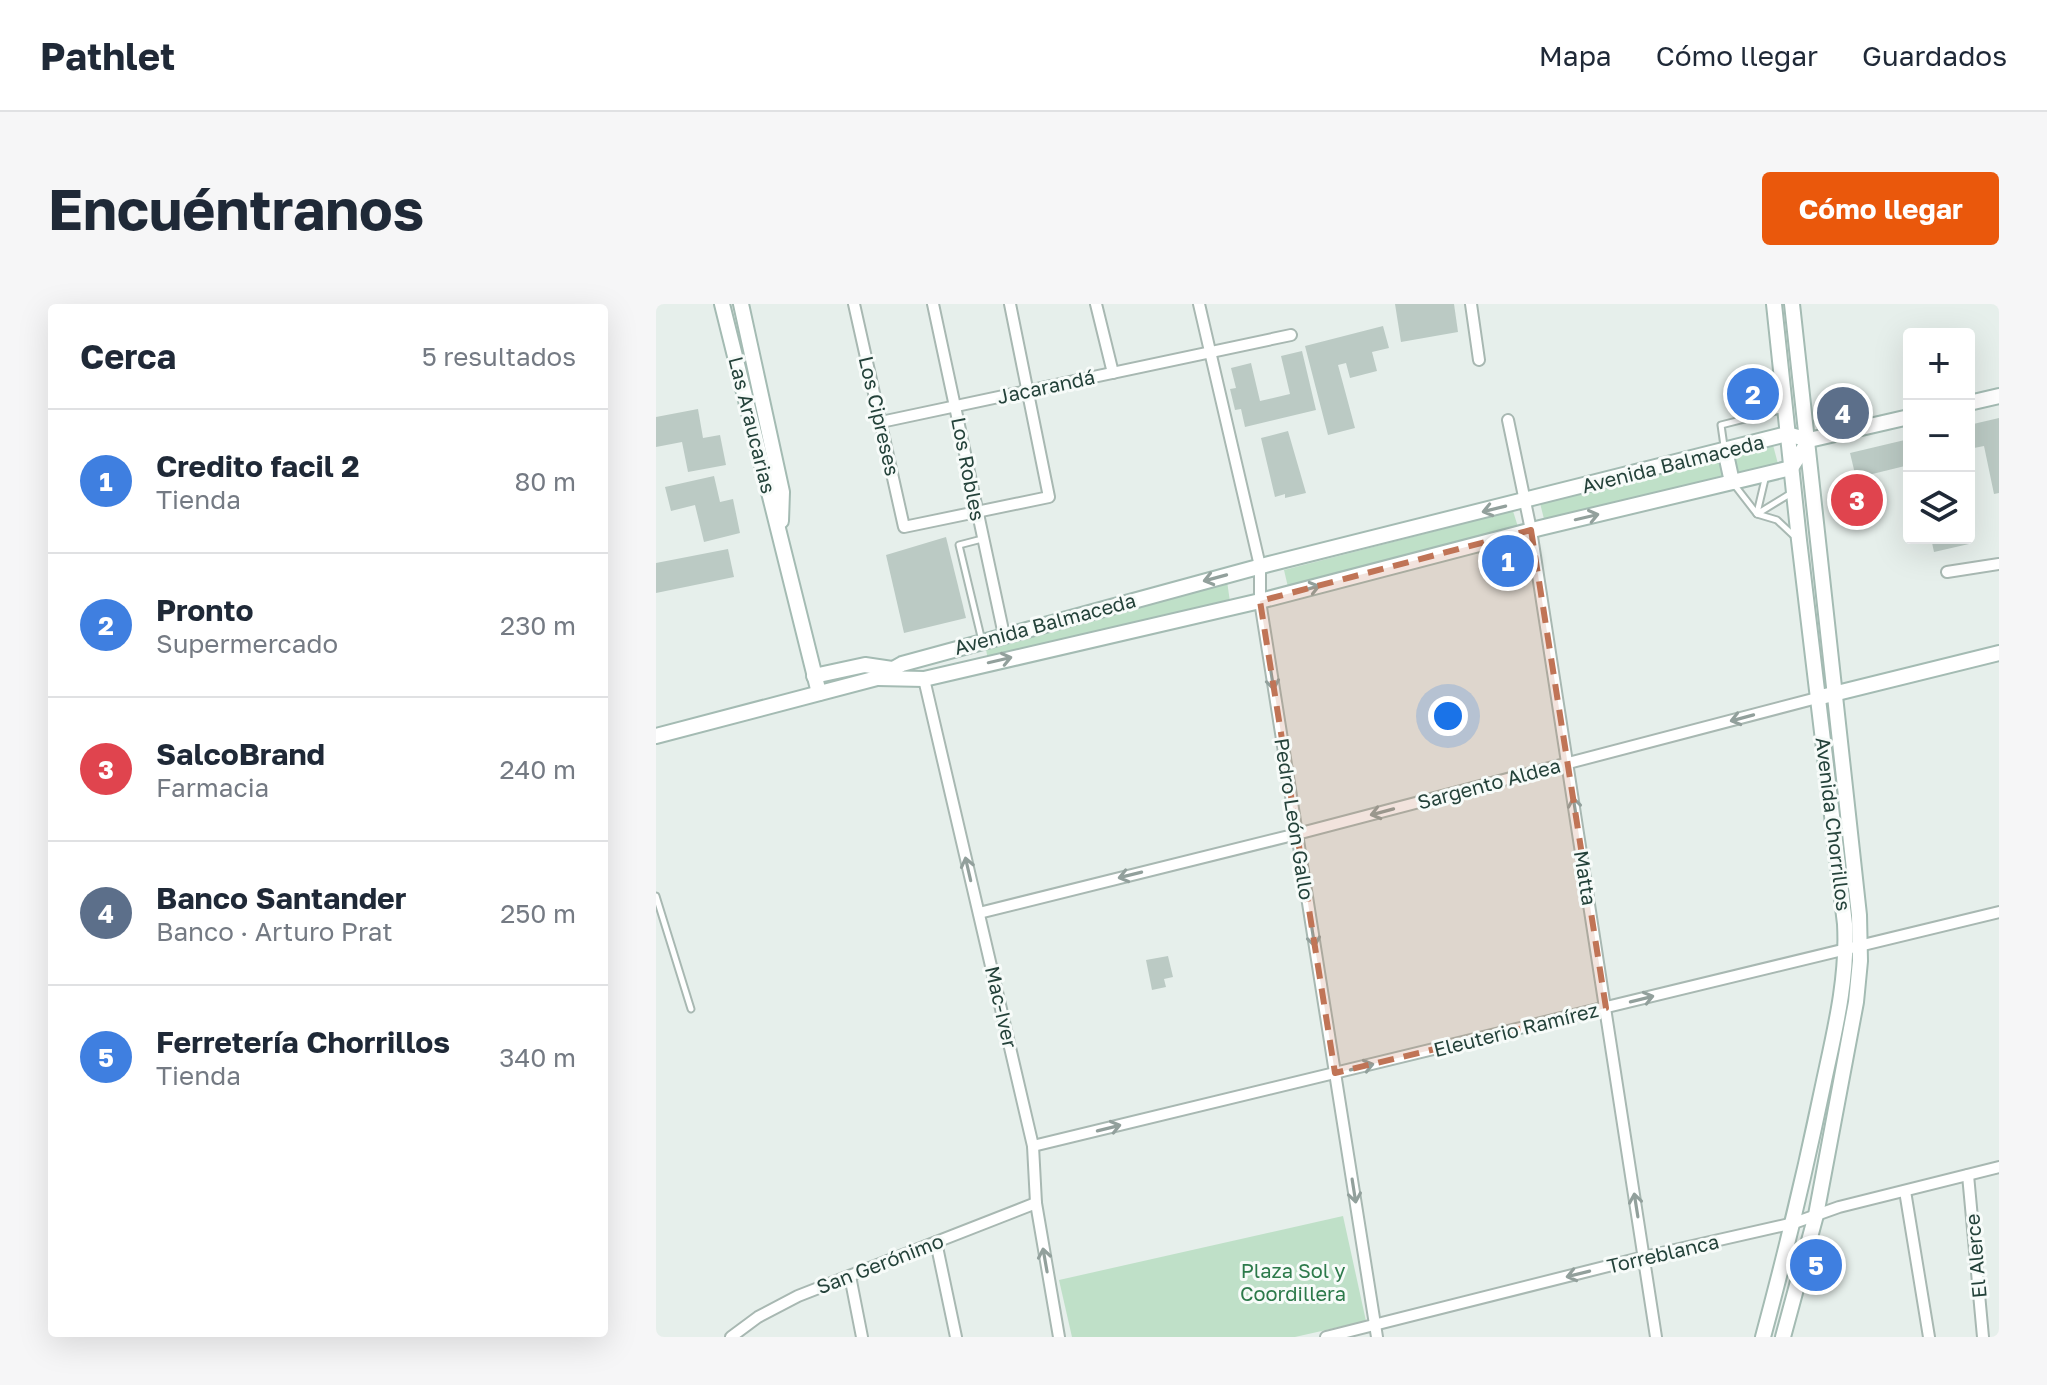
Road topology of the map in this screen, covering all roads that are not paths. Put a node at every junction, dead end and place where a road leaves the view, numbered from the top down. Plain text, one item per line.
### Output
1 (722, 304) edge
2 (741, 304) edge
3 (854, 304) edge
4 (933, 304) edge
5 (1010, 304) edge
6 (1096, 304) edge
7 (1199, 304) edge
8 (1471, 304) edge
9 (1774, 304) edge
10 (1792, 304) edge
11 (1291, 335) dead end
12 (1210, 352) junction
13 (1479, 360) dead end
14 (1113, 373) junction
15 (1029, 391) junction
16 (1999, 396) edge
17 (1975, 402) edge
18 (956, 406) junction
19 (1785, 409) junction
20 (1903, 418) edge
21 (1508, 420) dead end
22 (881, 422) junction
23 (1787, 434) junction
24 (1809, 440) junction
25 (1725, 450) junction
26 (1791, 468) junction
27 (1766, 474) junction
28 (1732, 482) junction
29 (1794, 492) junction
30 (1526, 502) junction
31 (976, 512) junction
32 (1757, 514) junction
33 (1531, 530) junction
34 (982, 539) junction
35 (1799, 540) junction
36 (781, 546) junction
37 (1999, 564) edge
38 (1260, 566) junction
39 (1947, 572) dead end
40 (1260, 601) junction
41 (1004, 635) junction
42 (982, 641) junction
43 (1999, 653) edge
44 (892, 669) junction
45 (814, 676) junction
46 (877, 678) junction
47 (924, 679) junction
48 (819, 693) junction
49 (1834, 694) junction
50 (1817, 698) junction
51 (656, 736) edge
52 (1568, 763) junction
53 (1297, 834) junction
54 (656, 896) edge
55 (1999, 912) edge
56 (979, 913) junction
57 (1853, 949) junction
58 (1606, 1008) junction
59 (691, 1009) dead end
60 (1335, 1073) junction
61 (1033, 1146) junction
62 (1999, 1167) edge
63 (1968, 1175) junction
64 (1905, 1191) junction
65 (1036, 1203) junction
66 (1816, 1215) junction
67 (1794, 1223) junction
68 (936, 1242) junction
69 (1644, 1257) junction
70 (850, 1276) junction
71 (1375, 1325) junction
72 (731, 1337) edge
73 (862, 1337) edge
74 (956, 1337) edge
75 (1059, 1337) edge
76 (1326, 1337) edge
77 (1377, 1337) edge
78 (1656, 1337) edge
79 (1763, 1337) edge
80 (1783, 1337) edge
81 (1929, 1337) edge
82 (1983, 1337) edge

1 - 36 main road, Las Araucarias
2 - 36 main road, Las Araucarias
3 - 22 street, Los Cipreses
4 - 18 street, Los Robles
5 - 15 street
6 - 14 street
7 - 12 street, Pedro León Gallo
8 - 13 street
9 - 19 main road, Avenida Chorrillos
10 - 24 main road, Avenida Chorrillos
11 - 12 street, Jacarandá
12 - 14 street, Jacarandá
12 - 38 street, Pedro León Gallo
14 - 15 street, Jacarandá
15 - 18 street, Jacarandá
15 - 31 street
16 - 17 main road
18 - 22 street, Jacarandá
18 - 31 street, Los Robles
19 - 23 main road, Avenida Chorrillos
19 - 25 lane
20 - 24 main road
21 - 30 street, Matta
22 - 31 street, Los Cipreses
23 - 24 main road, Avenida Balmaceda
23 - 25 main road, Avenida Balmaceda
23 - 26 main road, Avenida Chorrillos
24 - 26 main road, Avenida Balmaceda
24 - 49 main road, Avenida Chorrillos
25 - 28 main road
25 - 30 main road, Avenida Balmaceda
26 - 27 main road, Avenida Balmaceda
26 - 29 main road, Avenida Chorrillos
27 - 28 main road, Avenida Balmaceda
27 - 32 lane
28 - 32 lane
33 -> 28 main road, Avenida Balmaceda
29 - 32 lane
29 - 35 main road, Avenida Chorrillos
30 - 33 street, Matta
30 -> 38 main road, Avenida Balmaceda
31 - 34 street, Los Robles
32 - 35 lane
40 -> 33 main road, Avenida Balmaceda
33 - 52 street, Matta
34 - 41 street, Los Robles
34 - 42 lane
35 - 50 main road, Avenida Chorrillos
36 - 45 main road, Las Araucarias
37 - 39 street
38 - 40 street, Pedro León Gallo
38 -> 41 main road, Avenida Balmaceda
47 -> 40 main road, Avenida Balmaceda
40 -> 53 street, Pedro León Gallo
41 - 42 main road, Avenida Balmaceda
42 - 44 main road, Avenida Balmaceda
43 - 49 main road, Sargento Aldea
44 - 45 main road
44 - 46 main road, Avenida Balmaceda
45 - 48 main road, Las Araucarias
46 - 47 main road, Avenida Balmaceda
46 - 48 main road, Avenida Balmaceda
56 -> 47 street, Mac-Iver
48 - 51 main road, Avenida Balmaceda
49 - 50 main road, Sargento Aldea
49 - 57 main road, Avenida Chorrillos
50 -> 52 street, Sargento Aldea
50 - 57 main road, Avenida Chorrillos
52 -> 53 street, Sargento Aldea
58 -> 52 street, Matta
53 -> 56 street, Sargento Aldea
53 -> 60 street, Pedro León Gallo
54 - 59 lane
55 - 57 street, Eleuterio Ramírez
56 - 61 street, Mac-Iver
58 -> 57 street, Eleuterio Ramírez
57 - 66 main road, Avenida Chorrillos
57 - 67 main road, Avenida Chorrillos
60 -> 58 street, Eleuterio Ramírez
69 -> 58 street, Matta
61 -> 60 street, Eleuterio Ramírez
60 -> 71 street, Pedro León Gallo
61 - 65 street, Mac-Iver
62 - 63 street, Torreblanca
63 - 64 street, Torreblanca
63 - 82 street, El Alerce
64 - 66 street, Torreblanca
64 - 81 street
65 - 68 street, San Gerónimo
75 -> 65 street, Mac-Iver
66 - 67 street, Torreblanca
66 - 80 main road, Avenida Chorrillos
67 - 69 street, Torreblanca
67 - 79 main road, Avenida Chorrillos
68 - 70 street, San Gerónimo
68 - 74 street
69 -> 71 street, Torreblanca
69 - 78 street, Matta
70 - 72 street, San Gerónimo
70 - 73 street
71 - 76 street, Torreblanca
71 - 77 street, Pedro León Gallo

